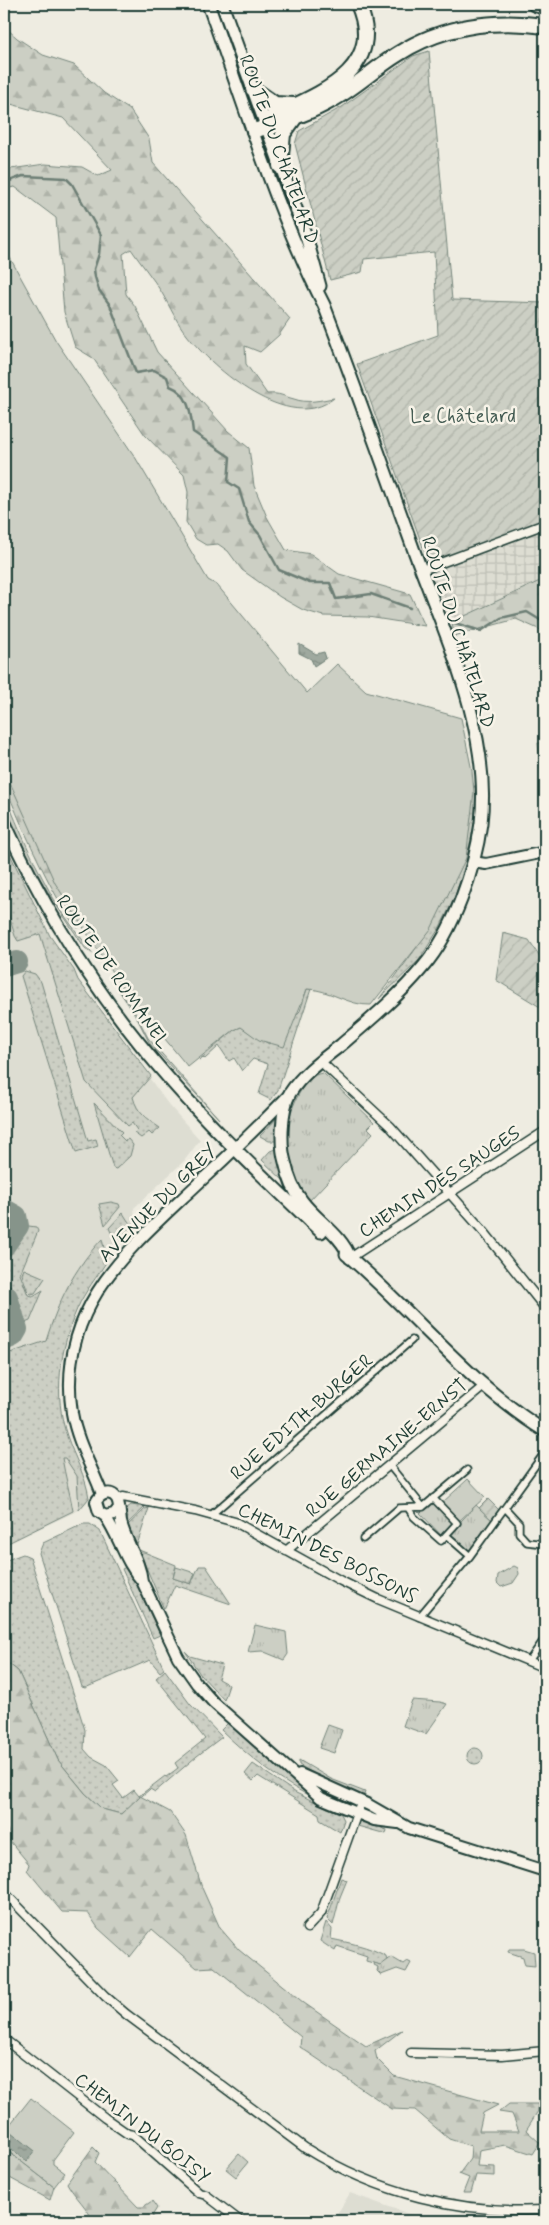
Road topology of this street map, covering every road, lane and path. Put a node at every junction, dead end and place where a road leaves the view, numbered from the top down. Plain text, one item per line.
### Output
1 (208, 4) edge
2 (222, 4) edge
3 (358, 4) edge
4 (535, 4) edge
5 (545, 7) edge
6 (545, 26) edge
7 (253, 89) junction
8 (296, 110) junction
9 (259, 125) junction
10 (280, 166) junction
11 (324, 305) junction
12 (545, 524) edge
13 (422, 570) junction
14 (4, 821) edge
15 (545, 852) edge
16 (473, 862) junction
17 (320, 1061) junction
18 (289, 1095) junction
19 (545, 1131) edge
20 (236, 1149) junction
21 (449, 1193) junction
22 (350, 1258) junction
23 (545, 1308) edge
24 (412, 1340) dead end
25 (484, 1386) junction
26 (545, 1431) edge
27 (545, 1452) edge
28 (389, 1465) junction
29 (467, 1470) dead end
30 (102, 1494) junction
31 (433, 1498) junction
32 (118, 1504) junction
33 (422, 1507) junction
34 (408, 1508) junction
35 (506, 1508) junction
36 (211, 1515) junction
37 (105, 1516) junction
38 (446, 1535) junction
39 (363, 1539) dead end
40 (545, 1544) edge
41 (286, 1551) junction
42 (470, 1556) junction
43 (142, 1581) junction
44 (419, 1617) junction
45 (545, 1638) edge
46 (531, 1658) dead end
47 (545, 1668) edge
48 (290, 1770) junction
49 (361, 1802) junction
50 (356, 1812) junction
51 (398, 1823) junction
52 (545, 1871) edge
53 (4, 1892) edge
54 (308, 1928) dead end
55 (4, 2039) edge
56 (545, 2051) edge
57 (411, 2053) dead end
58 (545, 2210) edge
59 (240, 2221) edge

1 - 9 main road, ROUTE DU CHÂTELARD
2 - 7 main road, ROUTE DU CHÂTELARD
3 - 8 highway
4 - 5 highway
6 - 8 highway
7 - 8 highway
7 - 9 main road, ROUTE DU CHÂTELARD
8 - 9 highway
8 - 10 highway
9 - 10 main road, ROUTE DU CHÂTELARD
9 - 11 main road, ROUTE DU CHÂTELARD
10 - 11 main road, ROUTE DU CHÂTELARD
11 - 13 main road, ROUTE DU CHÂTELARD
12 - 13 street
13 - 16 main road, ROUTE DU CHÂTELARD
14 - 20 main road, ROUTE DE ROMANEL
15 - 16 street
16 - 17 main road, ROUTE DU CHÂTELARD
17 - 18 main road, ROUTE DU CHÂTELARD
17 - 21 street
18 - 20 street, AVENUE DU GREY
18 - 22 main road
19 - 21 street, CHEMIN DES SAUGES
20 - 22 main road, ROUTE DE ROMANEL
20 - 30 street, AVENUE DU GREY
21 - 22 street, CHEMIN DES SAUGES
21 - 23 street
22 - 25 main road
24 - 36 street, RUE EDITH-BURGER
25 - 26 main road
25 - 28 street, RUE GERMAINE-ERNST
27 - 35 street
28 - 33 street
28 - 41 street, RUE GERMAINE-ERNST
29 - 31 street
30 - 32 street
30 - 37 street
31 - 33 street
31 - 38 street
32 - 36 street, CHEMIN DES BOSSONS
32 - 37 street
32 - 43 street
33 - 34 street
34 - 38 street
34 - 39 street
35 - 40 street
35 - 42 street
36 - 41 street, CHEMIN DES BOSSONS
37 - 43 street
38 - 42 street
41 - 44 street, CHEMIN DES BOSSONS
42 - 44 street
43 - 48 street
44 - 47 street, CHEMIN DES BOSSONS
45 - 46 street
48 - 49 street
48 - 50 street
49 - 50 street
49 - 51 street
50 - 51 street
50 - 54 street
51 - 52 street
53 - 58 street
55 - 59 street, CHEMIN DU BOISY
56 - 57 street

